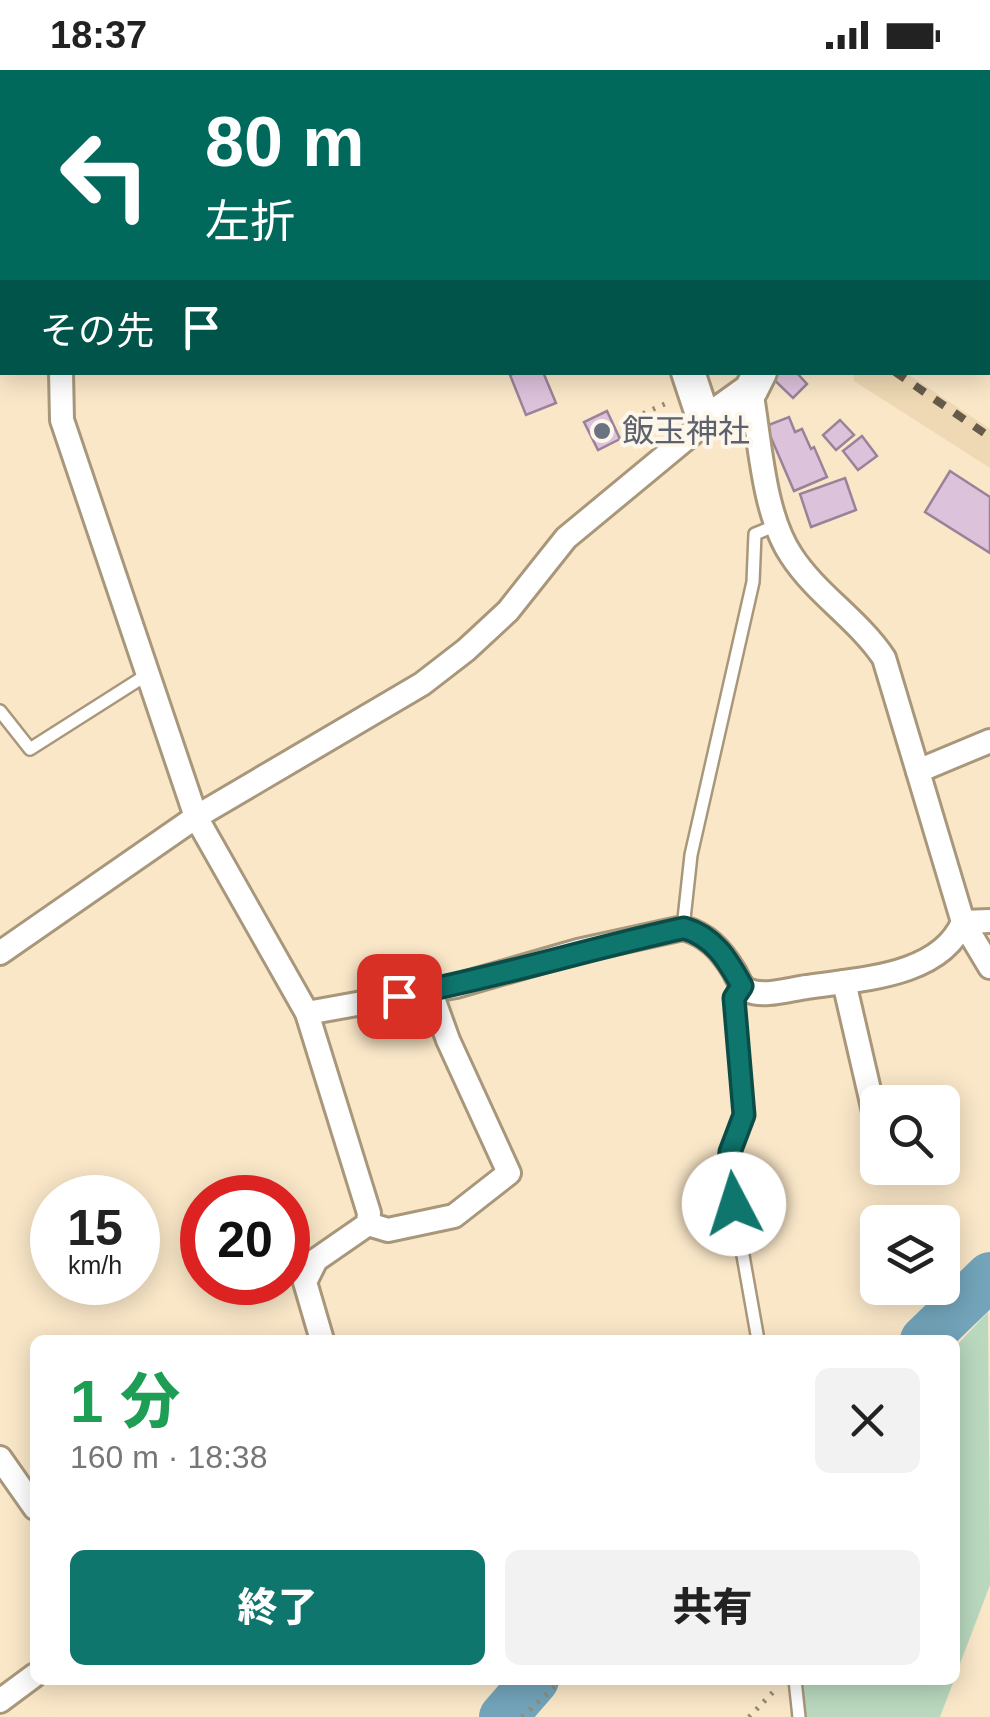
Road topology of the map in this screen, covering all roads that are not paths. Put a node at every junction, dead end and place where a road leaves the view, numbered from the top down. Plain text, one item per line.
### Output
1 (61, 375) edge
2 (691, 381) edge
3 (756, 381) edge
4 (705, 423) junction
5 (777, 525) junction
6 (148, 674) junction
7 (0, 711) edge
8 (990, 742) edge
9 (918, 771) junction
10 (196, 817) junction
11 (990, 920) edge
12 (963, 922) junction
13 (684, 928) junction
14 (0, 953) edge
15 (990, 967) edge
16 (844, 982) junction
17 (742, 986) junction
18 (430, 990) junction
19 (307, 1014) junction
20 (868, 1085) edge
21 (368, 1224) junction
22 (320, 1335) edge
23 (757, 1335) edge
24 (0, 1458) edge
25 (30, 1501) edge
26 (30, 1680) edge
27 (796, 1685) edge
28 (0, 1702) edge
29 (799, 1717) edge

1 - 6 street
2 - 4 main road
3 - 4 main road
3 - 5 street
4 - 10 street
5 - 9 street
5 - 13 lane
6 - 7 lane
6 - 10 street
8 - 9 street
9 - 12 street
10 - 14 street
10 - 19 street
11 - 12 street
12 - 15 street
12 - 16 street
13 - 17 street
13 - 18 street
16 - 17 street
16 - 20 street
17 - 23 lane
18 - 19 street
18 - 21 street
19 - 21 street
21 - 22 street
24 - 25 street
26 - 28 street
27 - 29 lane

